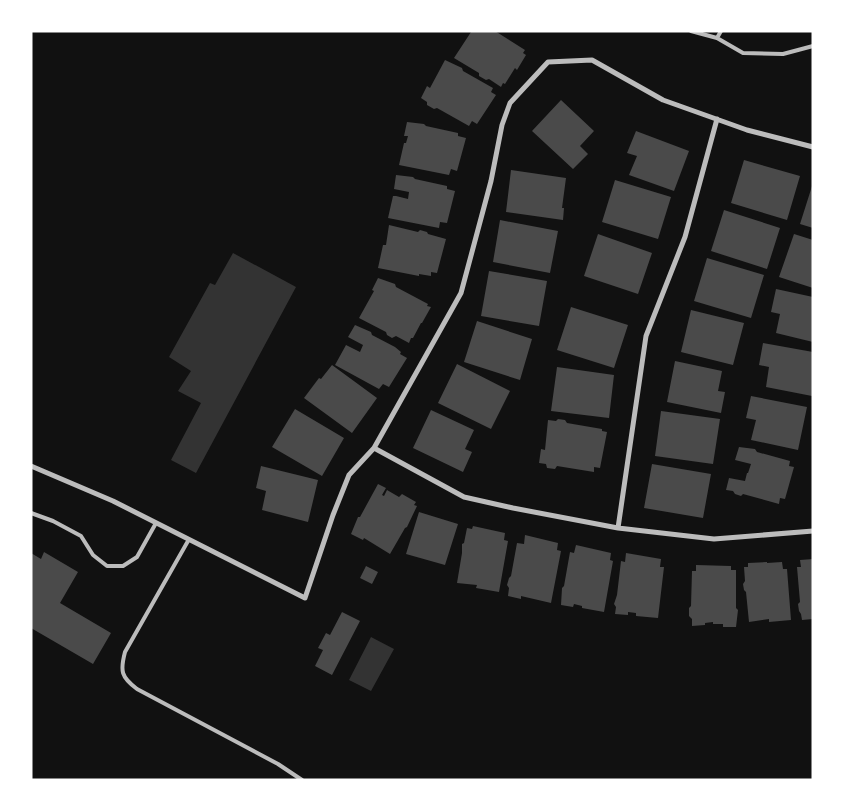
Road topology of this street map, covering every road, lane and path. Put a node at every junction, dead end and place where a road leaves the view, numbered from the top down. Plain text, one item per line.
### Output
1 (691, 31) edge
2 (721, 31) edge
3 (717, 38) junction
4 (813, 46) edge
5 (717, 119) junction
6 (813, 147) edge
7 (374, 448) junction
8 (31, 466) edge
9 (31, 513) edge
10 (156, 523) junction
11 (618, 528) junction
12 (813, 530) edge
13 (188, 541) junction
14 (302, 780) edge

1 - 3 lane
2 - 3 lane
3 - 4 lane
5 - 6 street
5 - 7 street
5 - 11 street
7 - 11 street
7 - 13 street
8 - 10 street
9 - 10 lane
10 - 13 street
11 - 12 street
13 - 14 lane

